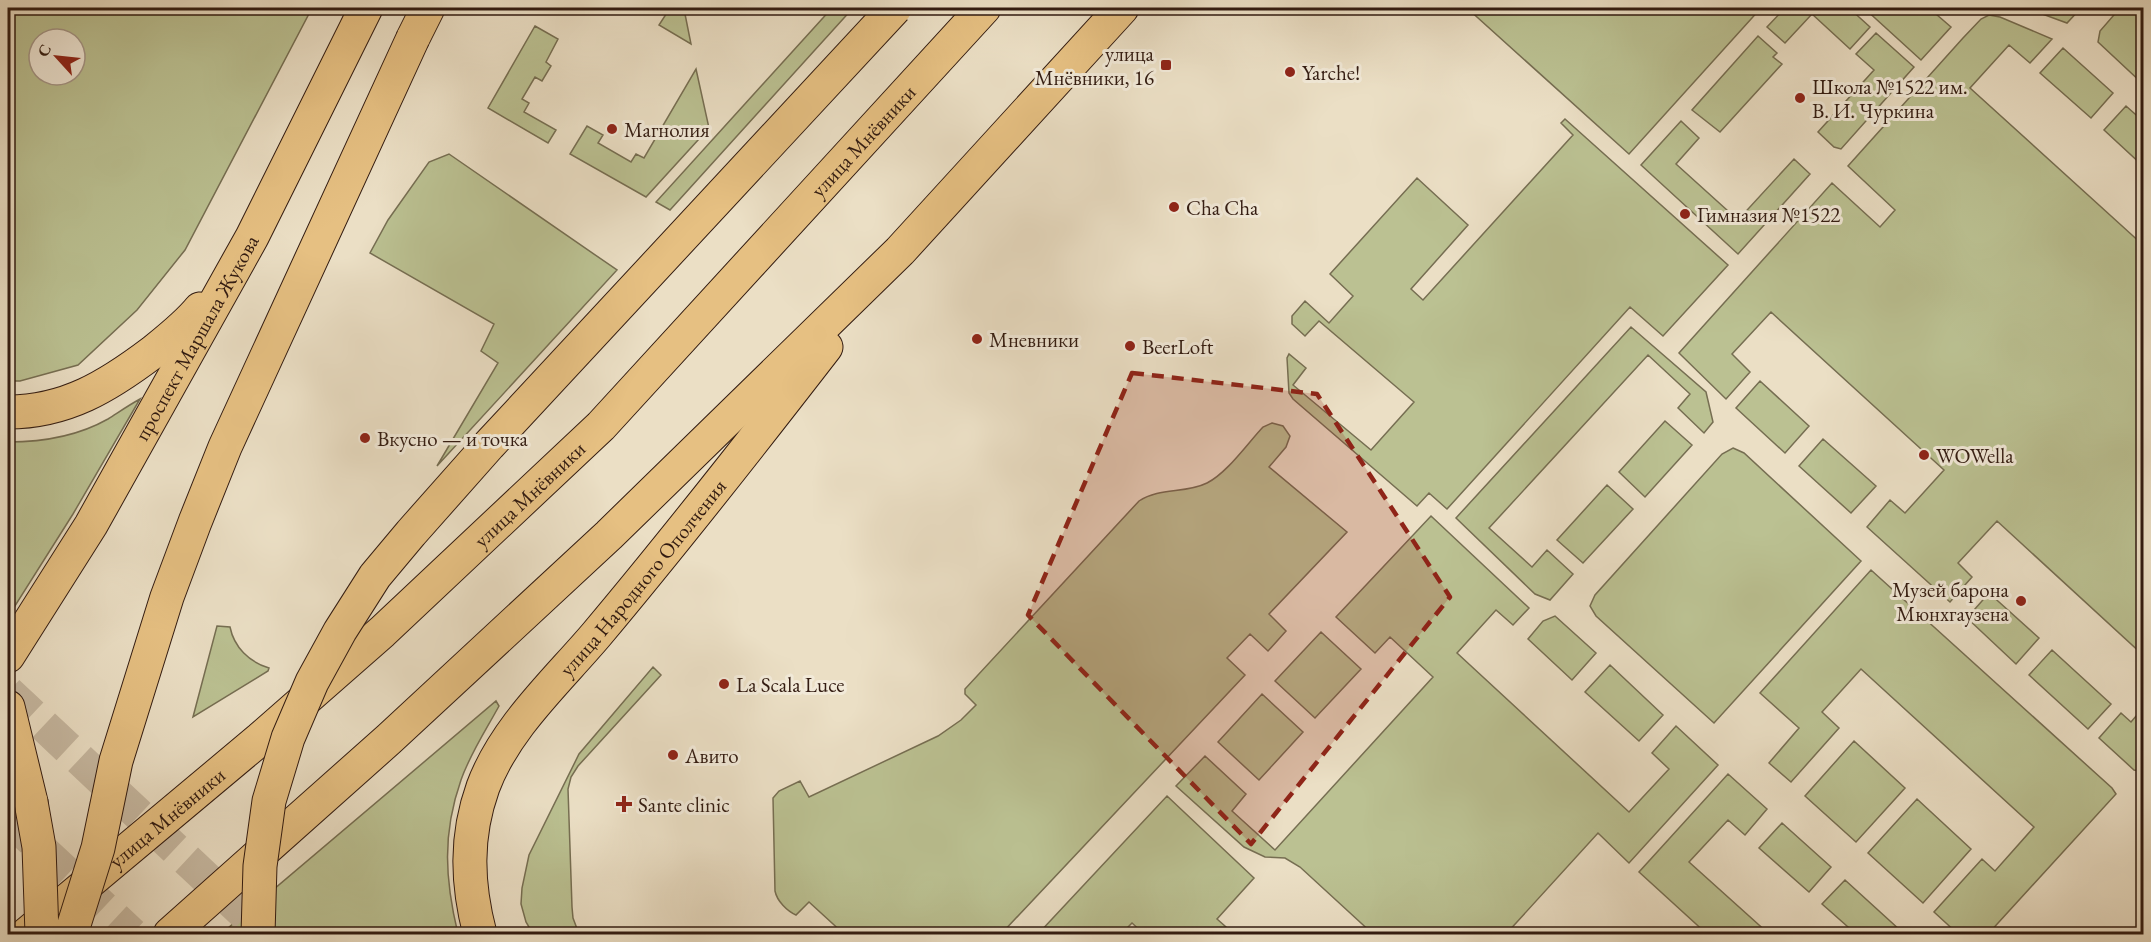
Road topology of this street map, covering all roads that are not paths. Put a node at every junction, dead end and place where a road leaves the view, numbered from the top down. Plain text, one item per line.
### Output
1 (366, 8) edge
2 (428, 8) edge
3 (895, 8) edge
4 (984, 8) edge
5 (1122, 8) edge
6 (252, 237) junction
7 (900, 251) junction
8 (8, 412) edge
9 (8, 656) edge
10 (8, 707) edge
11 (27, 934) edge
12 (42, 934) edge
13 (71, 934) edge
14 (170, 934) edge
15 (258, 934) edge
16 (480, 934) edge

1 - 6 main road, проспект Маршала Жукова
2 - 13 main road, bridge
3 - 15 main road, bridge
4 - 11 main road, улица Мнёвники
5 - 7 main road
6 - 8 main road
6 - 9 main road, проспект Маршала Жукова
7 - 14 main road
7 - 16 main road, улица Народного Ополчения
10 - 12 main road, bridge

